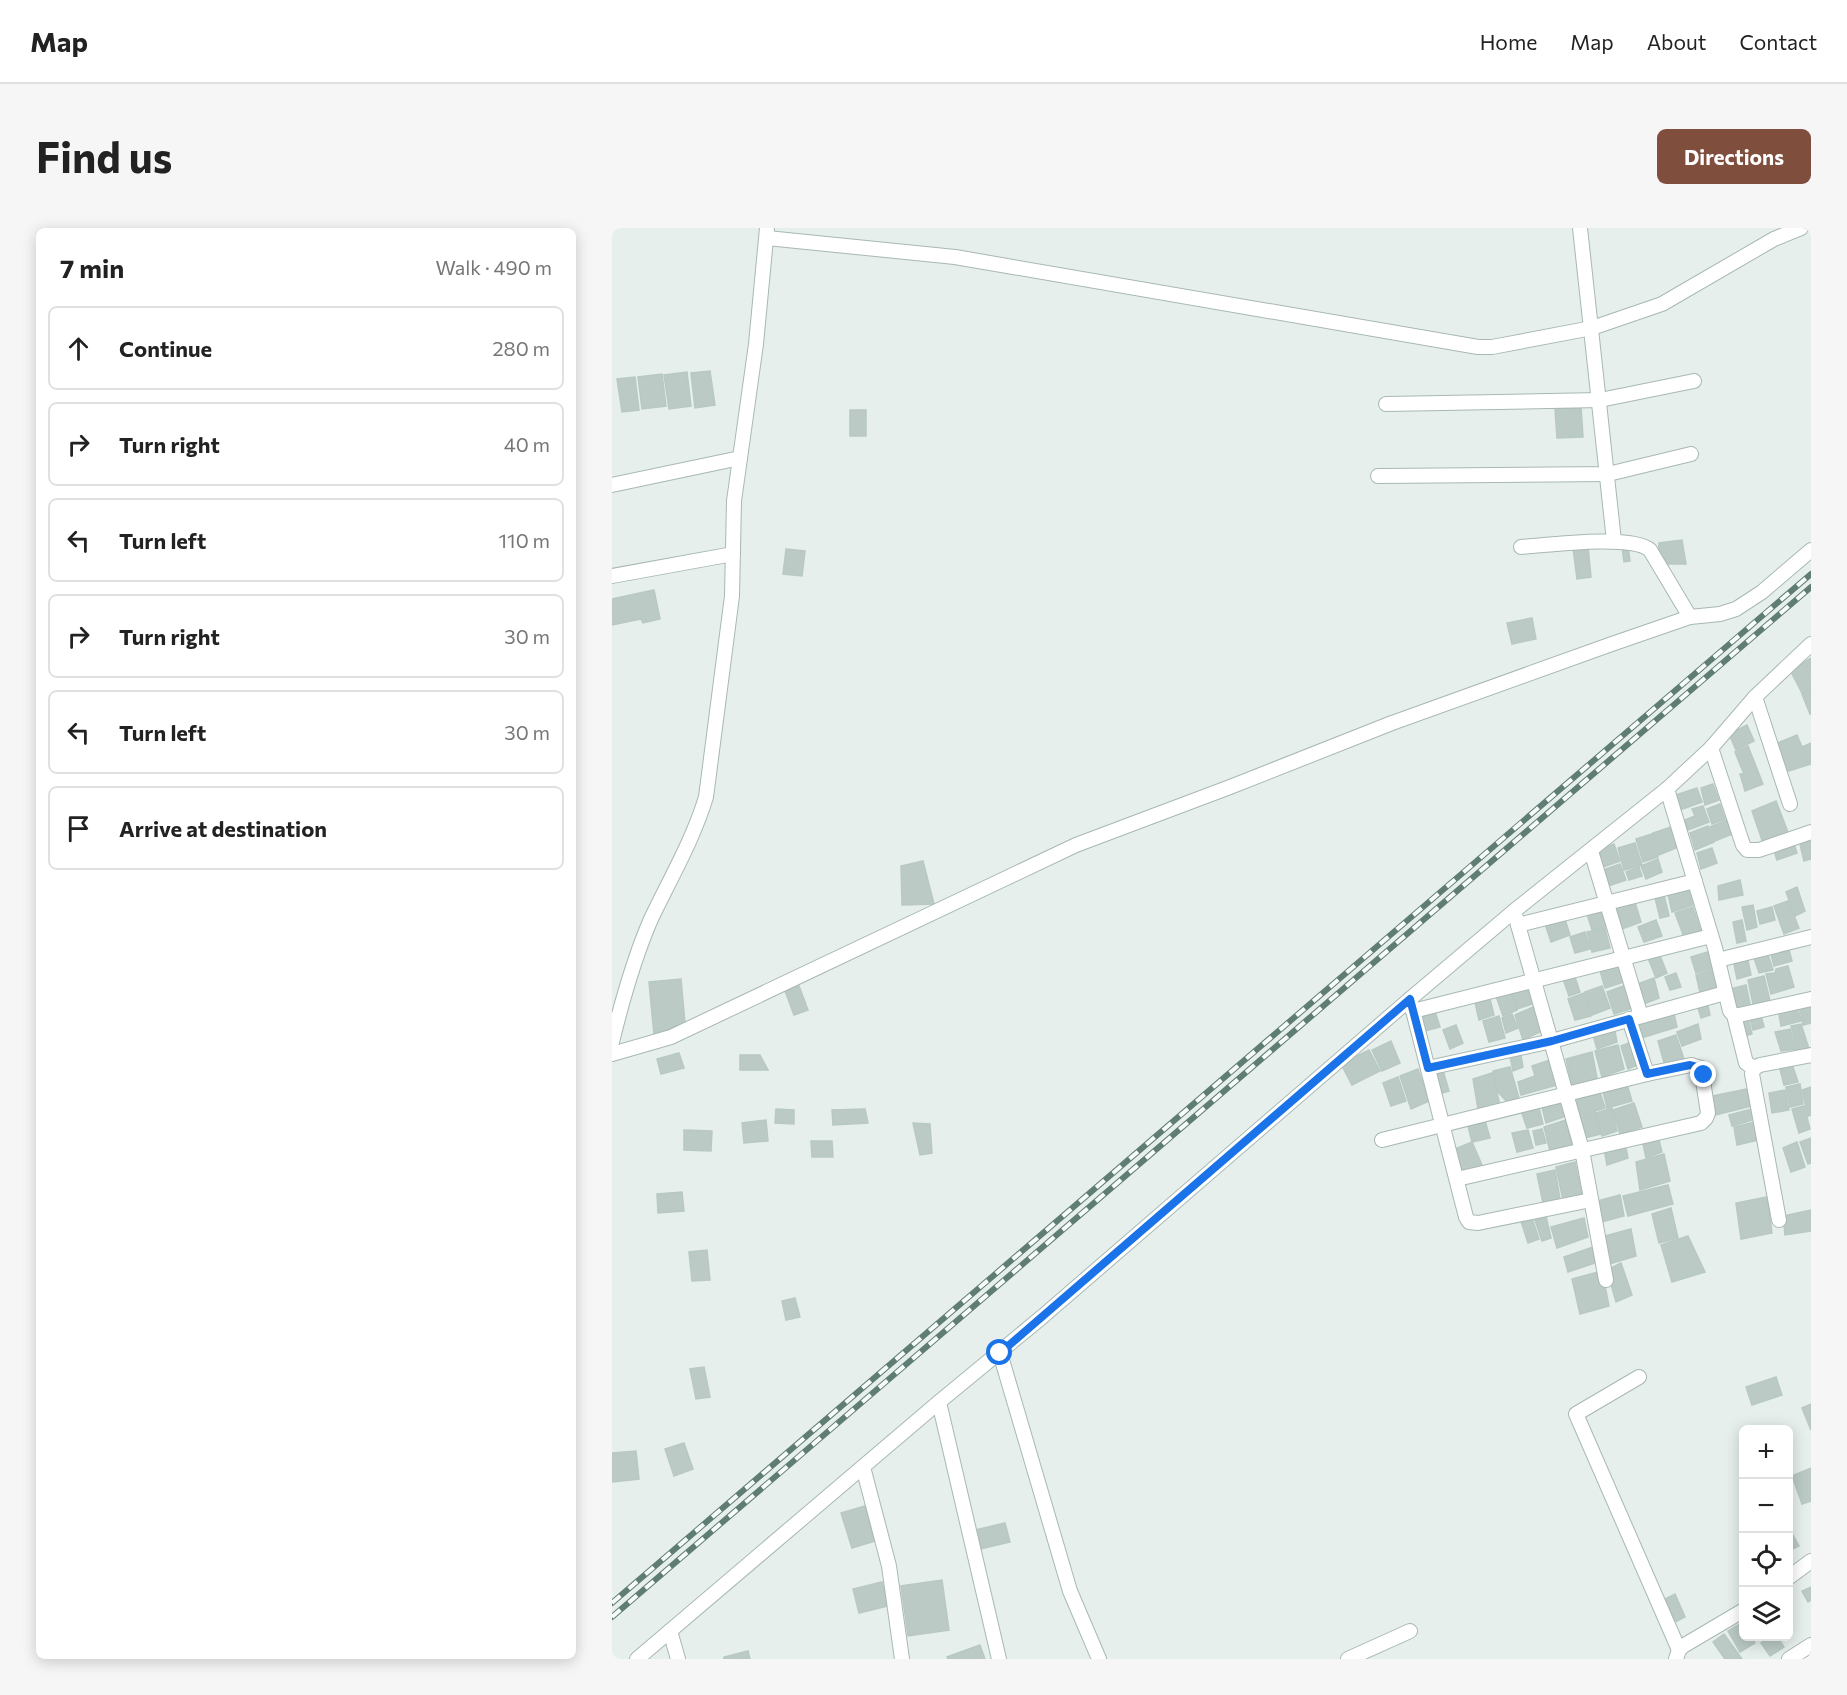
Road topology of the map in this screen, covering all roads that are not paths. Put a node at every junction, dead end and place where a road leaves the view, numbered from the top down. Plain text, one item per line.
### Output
1 (1580, 228) edge
2 (1801, 228) edge
3 (767, 233) edge
4 (1592, 328) junction
5 (1694, 381) dead end
6 (1600, 400) junction
7 (1386, 404) dead end
8 (1691, 454) dead end
9 (740, 458) junction
10 (1608, 474) junction
11 (1378, 476) dead end
12 (612, 484) edge
13 (1614, 541) junction
14 (1521, 547) dead end
15 (1811, 550) edge
16 (733, 554) junction
17 (612, 576) edge
18 (1690, 617) junction
19 (1811, 644) edge
20 (1755, 697) junction
21 (1711, 748) junction
22 (1667, 789) junction
23 (1790, 804) dead end
24 (1811, 832) edge
25 (1591, 851) junction
26 (1695, 881) junction
27 (1606, 903) junction
28 (1516, 918) junction
29 (1711, 936) junction
30 (1811, 937) edge
31 (1623, 958) junction
32 (1718, 960) junction
33 (1534, 980) junction
34 (1725, 993) junction
35 (1811, 999) edge
36 (1412, 1005) junction
37 (1734, 1015) junction
38 (1635, 1018) junction
39 (1552, 1041) junction
40 (612, 1042) edge
41 (612, 1054) edge
42 (1811, 1055) edge
43 (1428, 1068) junction
44 (1754, 1068) junction
45 (1647, 1074) junction
46 (1566, 1094) junction
47 (1443, 1125) junction
48 (1382, 1140) dead end
49 (1582, 1150) junction
50 (1457, 1179) junction
51 (1591, 1200) junction
52 (1779, 1220) dead end
53 (1606, 1280) dead end
54 (1000, 1353) junction
55 (1639, 1377) dead end
56 (939, 1402) junction
57 (863, 1467) junction
58 (1811, 1561) edge
59 (1793, 1574) edge
60 (1739, 1613) edge
61 (670, 1630) junction
62 (1410, 1631) dead end
63 (1811, 1645) edge
64 (1678, 1654) edge
65 (637, 1659) edge
66 (678, 1659) edge
67 (902, 1659) edge
68 (999, 1659) edge
69 (1098, 1659) edge
70 (1348, 1659) edge
71 (1789, 1659) edge

1 - 4 street
2 - 4 street
3 - 4 street
3 - 9 street
4 - 6 street
5 - 6 street
6 - 7 street
6 - 10 street
8 - 10 street
9 - 12 street
9 - 16 street
10 - 11 street
10 - 13 street
13 - 14 street
13 - 18 street
15 - 18 street
16 - 17 street
16 - 40 street
18 - 41 street
19 - 20 street
20 - 21 street
20 - 23 street
21 - 22 street
21 - 24 street
22 - 25 street
22 - 26 street
25 - 27 street
25 - 28 street
26 - 27 street
26 - 29 street
27 - 28 street
27 - 31 street
28 - 33 street
28 - 36 street
29 - 31 street
29 - 32 street
30 - 32 street
31 - 33 street
31 - 38 street
32 - 34 street
33 - 36 street
33 - 39 street
34 - 37 street
34 - 38 street
35 - 37 street
36 - 43 street
36 - 54 street
37 - 44 street
38 - 39 street
38 - 45 street
39 - 43 street
39 - 46 street
42 - 44 street
43 - 47 street
44 - 52 street
45 - 46 street
45 - 49 street
46 - 47 street
46 - 49 street
47 - 48 street
47 - 50 street
49 - 50 street
49 - 51 street
50 - 51 street
51 - 53 street
54 - 56 street
54 - 69 street
55 - 64 street
56 - 57 street
56 - 68 street
57 - 61 street
57 - 67 street
58 - 59 street
60 - 64 street
61 - 65 street
61 - 66 street
62 - 70 street
63 - 71 street

